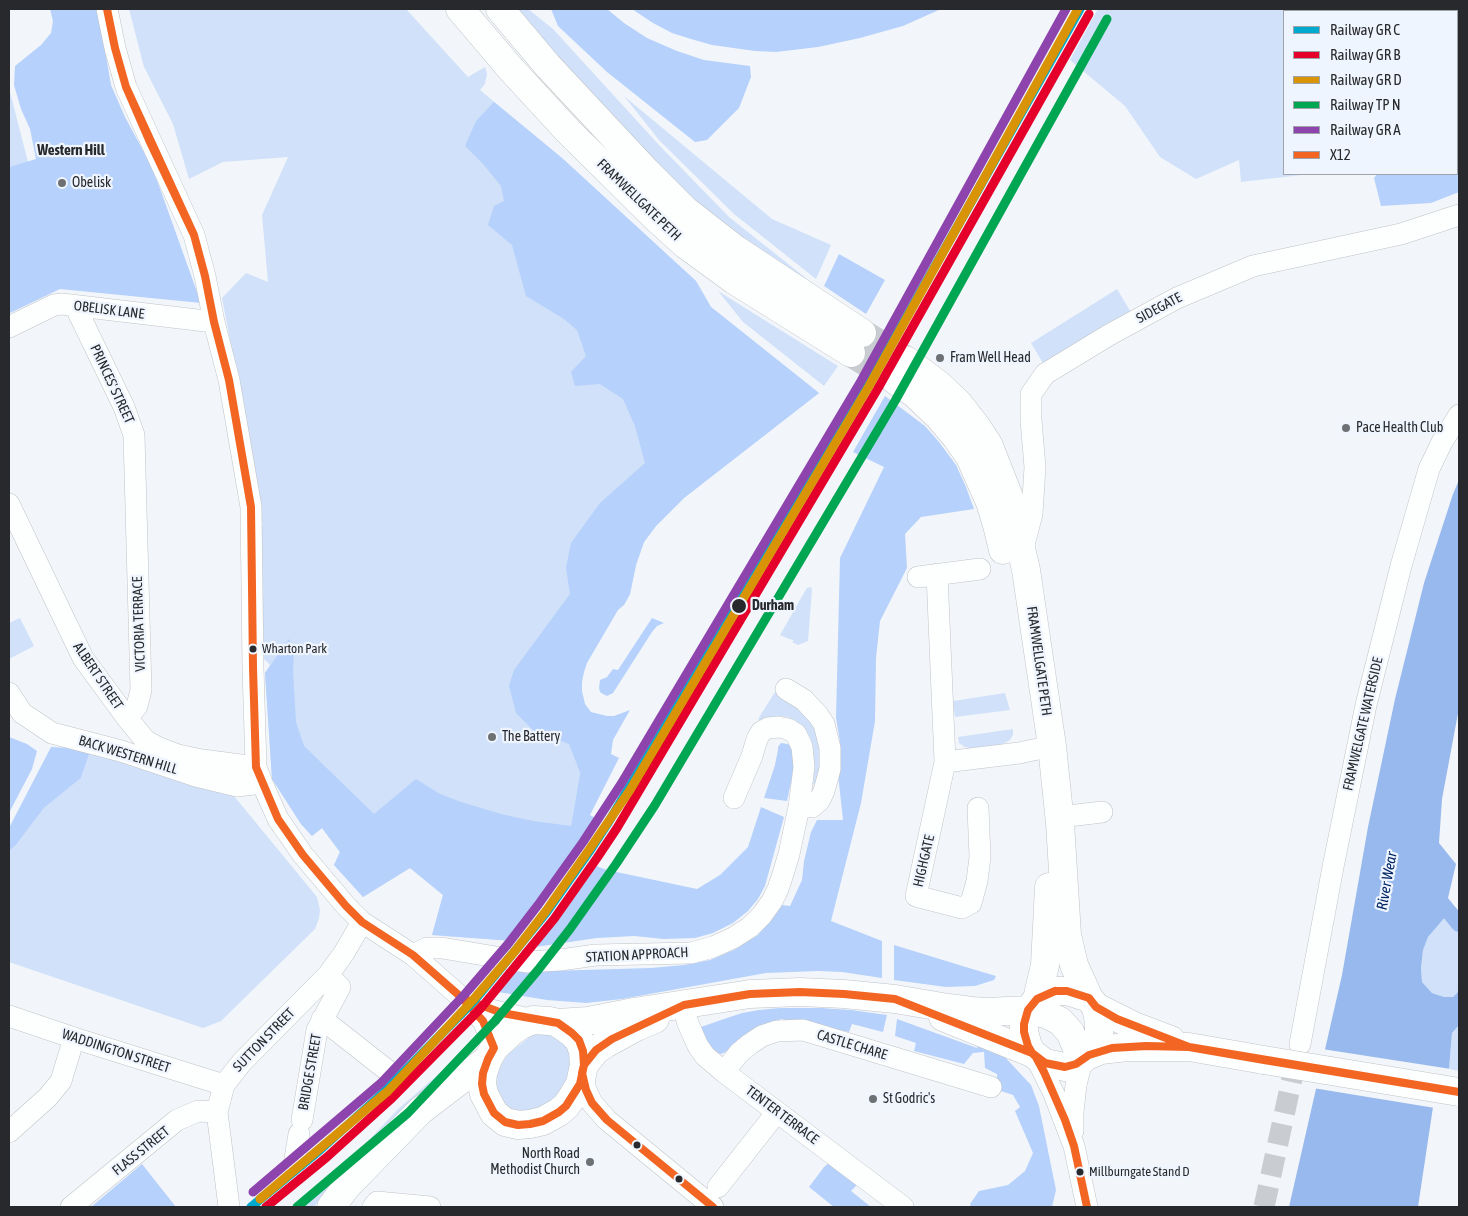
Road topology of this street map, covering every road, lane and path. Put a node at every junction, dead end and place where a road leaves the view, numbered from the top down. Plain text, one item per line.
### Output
1 (107, 9) edge
2 (460, 9) edge
3 (500, 9) edge
4 (1459, 215) edge
5 (75, 306) junction
6 (214, 322) junction
7 (9, 327) edge
8 (1459, 414) edge
9 (9, 504) edge
10 (136, 526) joint
11 (1022, 552) junction
12 (980, 569) dead end
13 (786, 689) dead end
14 (9, 693) edge
15 (126, 718) junction
16 (1044, 748) junction
17 (945, 762) junction
18 (259, 775) junction
19 (734, 798) dead end
20 (799, 807) junction
21 (978, 808) dead end
22 (1102, 812) dead end
23 (1060, 817) junction
24 (362, 922) junction
25 (414, 955) junction
26 (328, 975) junction
27 (462, 998) junction
28 (895, 999) junction
29 (1093, 1002) junction
30 (1033, 1004) junction
31 (684, 1005) junction
32 (9, 1016) edge
33 (322, 1019) junction
34 (546, 1021) junction
35 (74, 1038) junction
36 (1300, 1044) tunnel mouth
37 (1189, 1047) junction
38 (491, 1054) junction
39 (1034, 1055) junction
40 (1086, 1058) junction
41 (583, 1069) junction
42 (724, 1072) junction
43 (392, 1074) dead end
44 (224, 1085) junction
45 (991, 1087) dead end
46 (1459, 1092) edge
47 (488, 1104) junction
48 (428, 1106) junction
49 (217, 1112) junction
50 (559, 1112) junction
51 (777, 1112) junction
52 (607, 1120) junction
53 (9, 1132) edge
54 (1074, 1146) junction
55 (294, 1165) dead end
56 (716, 1197) edge
57 (71, 1207) edge
58 (229, 1207) edge
59 (331, 1207) edge
60 (373, 1207) edge
61 (430, 1207) edge
62 (903, 1207) edge
63 (1087, 1207) edge

1 - 6 street
2 - 3 highway, FRAMWELLGATE PETH
4 - 11 street, SIDEGATE
5 - 6 street, OBELISK LANE
5 - 7 street, OBELISK LANE
5 - 10 street, PRINCES' STREET
6 - 18 street
8 - 36 street, FRAMWELGATE WATERSIDE
9 - 15 street, ALBERT STREET
10 - 15 street, VICTORIA TERRACE
11 - 16 highway, FRAMWELLGATE PETH
11 - 16 highway, FRAMWELLGATE PETH
12 - 17 street, HIGHGATE
13 - 20 street
14 - 18 street, BACK WESTERN HILL
15 - 18 street, ALBERT STREET
16 - 17 street
16 - 23 highway, FRAMWELLGATE PETH
16 - 30 highway, FRAMWELLGATE PETH
17 - 21 street, HIGHGATE
18 - 24 street
19 - 20 street, STATION APPROACH
20 - 25 street, STATION APPROACH
22 - 23 street
23 - 29 highway, FRAMWELLGATE PETH
24 - 25 street
24 - 26 street, SUTTON STREET
25 - 27 street
26 - 33 street, BRIDGE STREET
26 - 44 street, SUTTON STREET
27 - 34 street
27 - 38 street
28 - 30 highway
28 - 31 highway
28 - 39 highway
29 - 30 highway
29 - 37 highway
29 - 40 highway, FRAMWELLGATE PETH
30 - 39 highway, FRAMWELLGATE PETH
30 - 40 highway
31 - 34 highway
31 - 41 highway
31 - 42 street, TENTER TERRACE
32 - 35 street, WADDINGTON STREET
33 - 43 street
33 - 55 street, BRIDGE STREET
34 - 38 highway
34 - 41 highway
35 - 44 street, WADDINGTON STREET
35 - 53 street
37 - 40 highway
37 - 46 highway, bridge
38 - 47 highway
38 - 48 highway
39 - 40 highway
39 - 54 street
40 - 54 street
41 - 50 highway
41 - 52 street
42 - 45 street, CASTLE CHARE
42 - 51 street, TENTER TERRACE
44 - 49 street, SUTTON STREET
47 - 48 highway
47 - 50 highway
48 - 59 highway
49 - 57 street, FLASS STREET
49 - 58 street, SUTTON STREET
50 - 52 street
51 - 56 street
51 - 62 street, TENTER TERRACE
52 - 56 street
54 - 63 street
60 - 61 street

